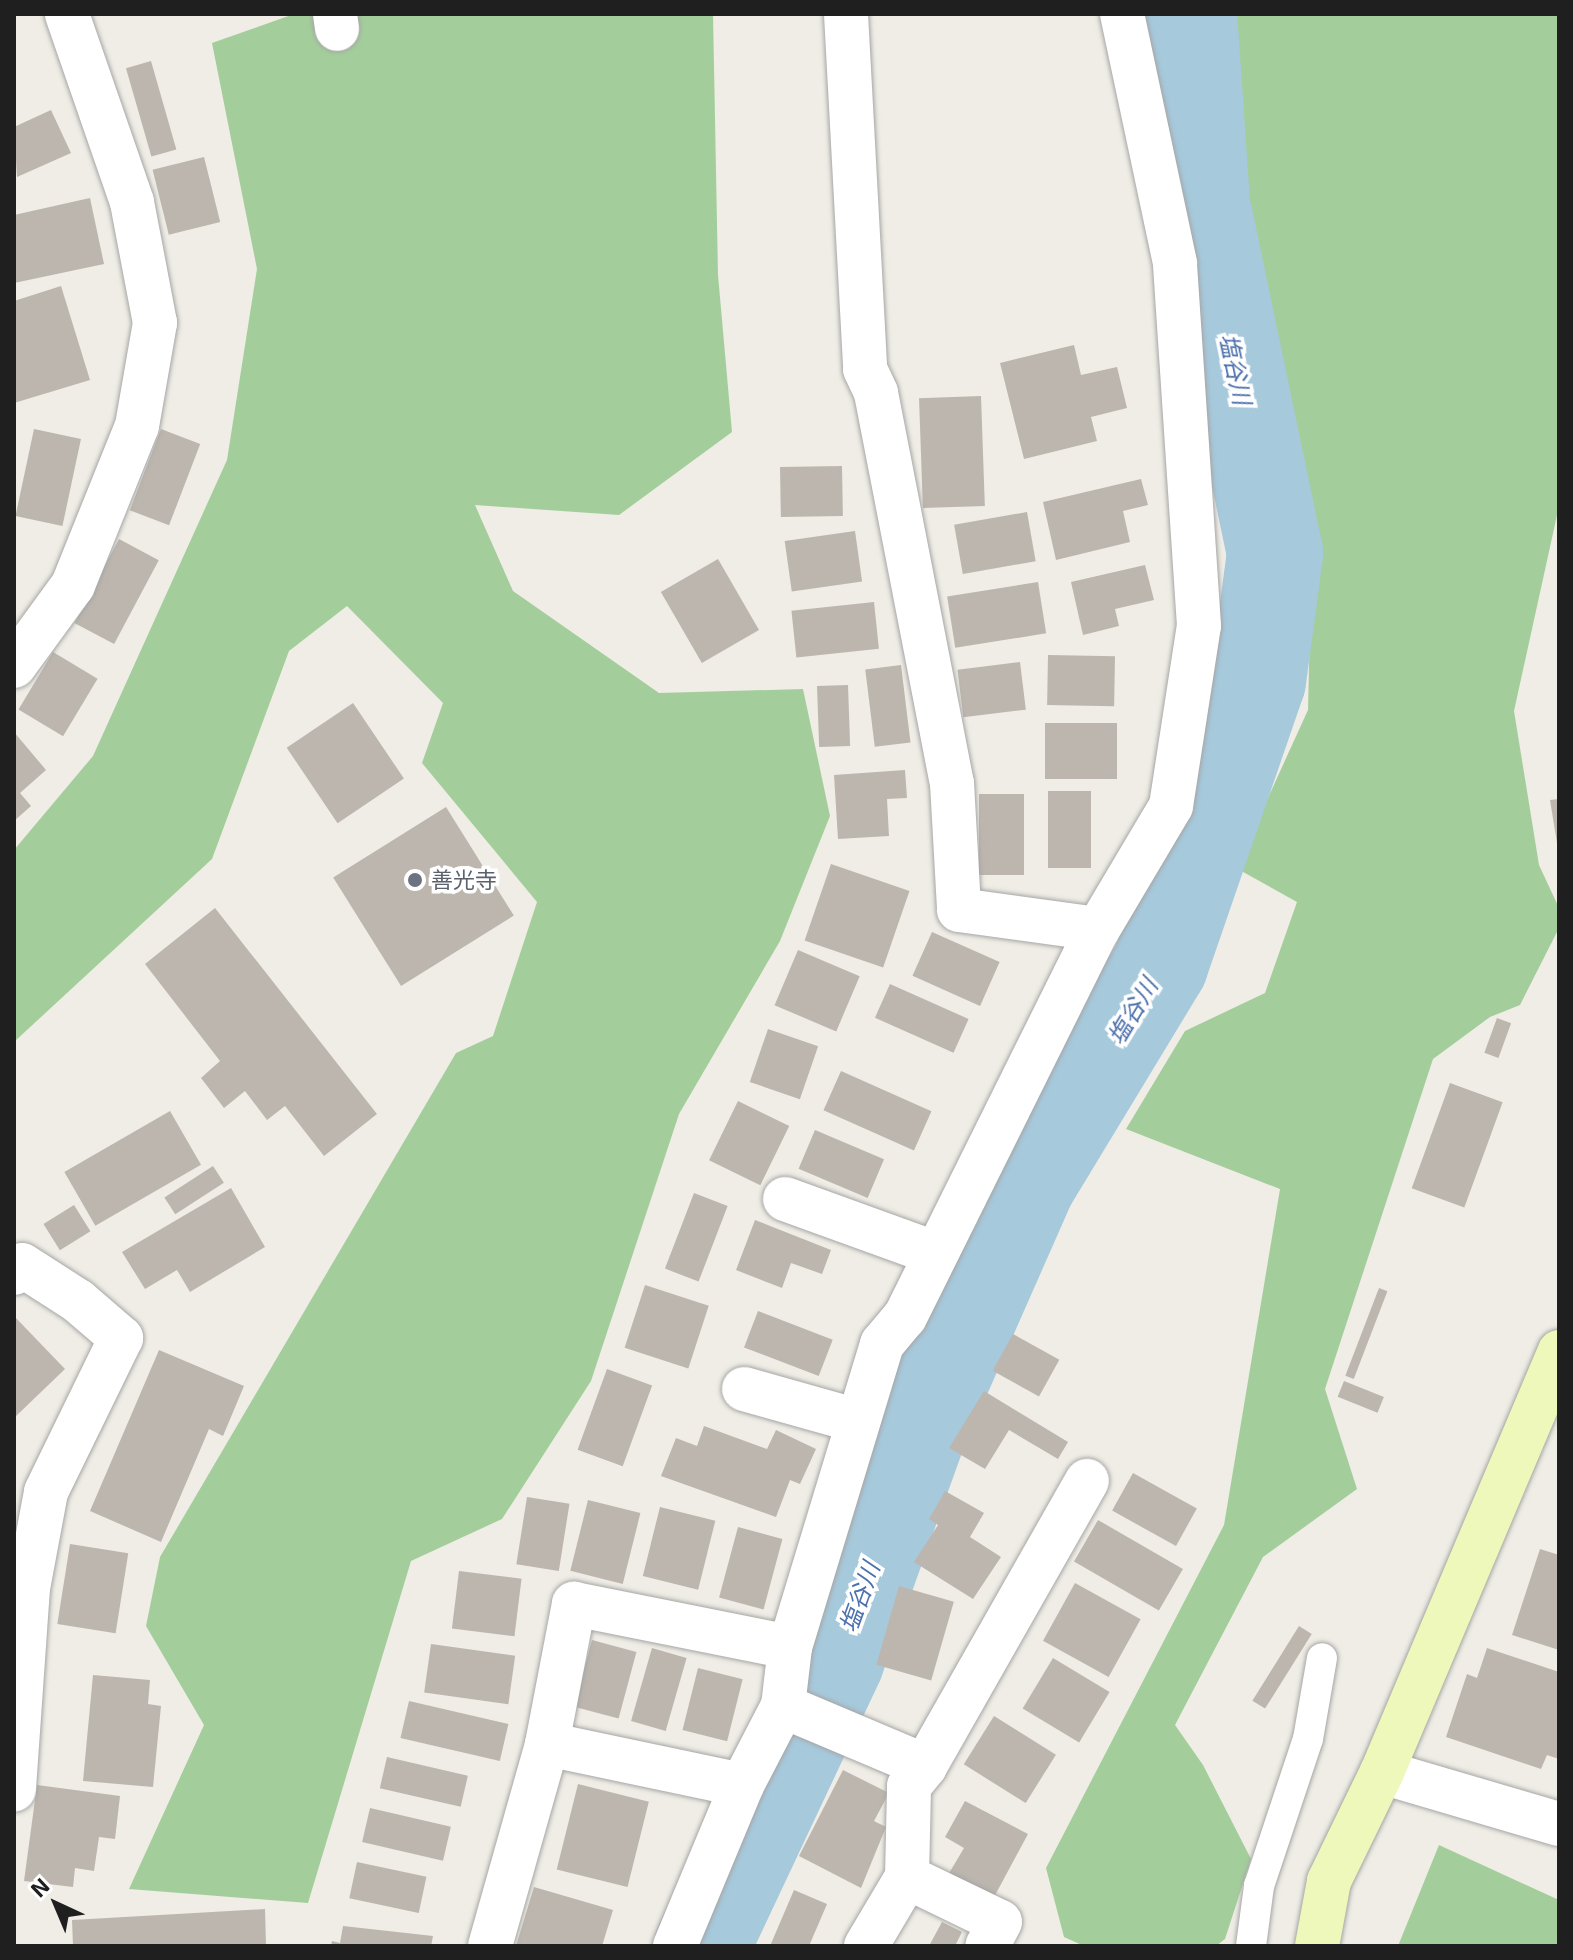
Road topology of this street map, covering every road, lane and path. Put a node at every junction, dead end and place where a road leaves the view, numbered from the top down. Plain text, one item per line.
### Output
1 (67, 14) edge
2 (846, 14) edge
3 (1122, 14) edge
4 (14, 666) edge
5 (1098, 929) junction
6 (785, 1199) dead end
7 (934, 1253) junction
8 (14, 1273) edge
9 (1559, 1352) edge
10 (744, 1389) dead end
11 (858, 1421) junction
12 (1087, 1481) dead end
13 (790, 1647) junction
14 (1322, 1658) dead end
15 (783, 1706) junction
16 (547, 1744) junction
17 (925, 1766) junction
18 (1382, 1772) junction
19 (742, 1785) junction
20 (14, 1790) edge
21 (1559, 1824) edge
22 (907, 1877) junction
23 (490, 1946) edge
24 (675, 1946) edge
25 (866, 1946) edge
26 (987, 1946) edge
27 (1251, 1946) edge
28 (1317, 1946) edge

1 - 4 street
2 - 5 street
3 - 5 street
5 - 7 street
6 - 7 street
7 - 11 street
8 - 20 street
9 - 18 street
10 - 11 street
11 - 13 street
12 - 17 street
13 - 15 street
13 - 16 street
14 - 27 lane
15 - 17 street
15 - 19 street
16 - 19 street
16 - 23 street
17 - 22 street
18 - 21 street
18 - 28 street
19 - 24 street
22 - 25 street
22 - 26 street

